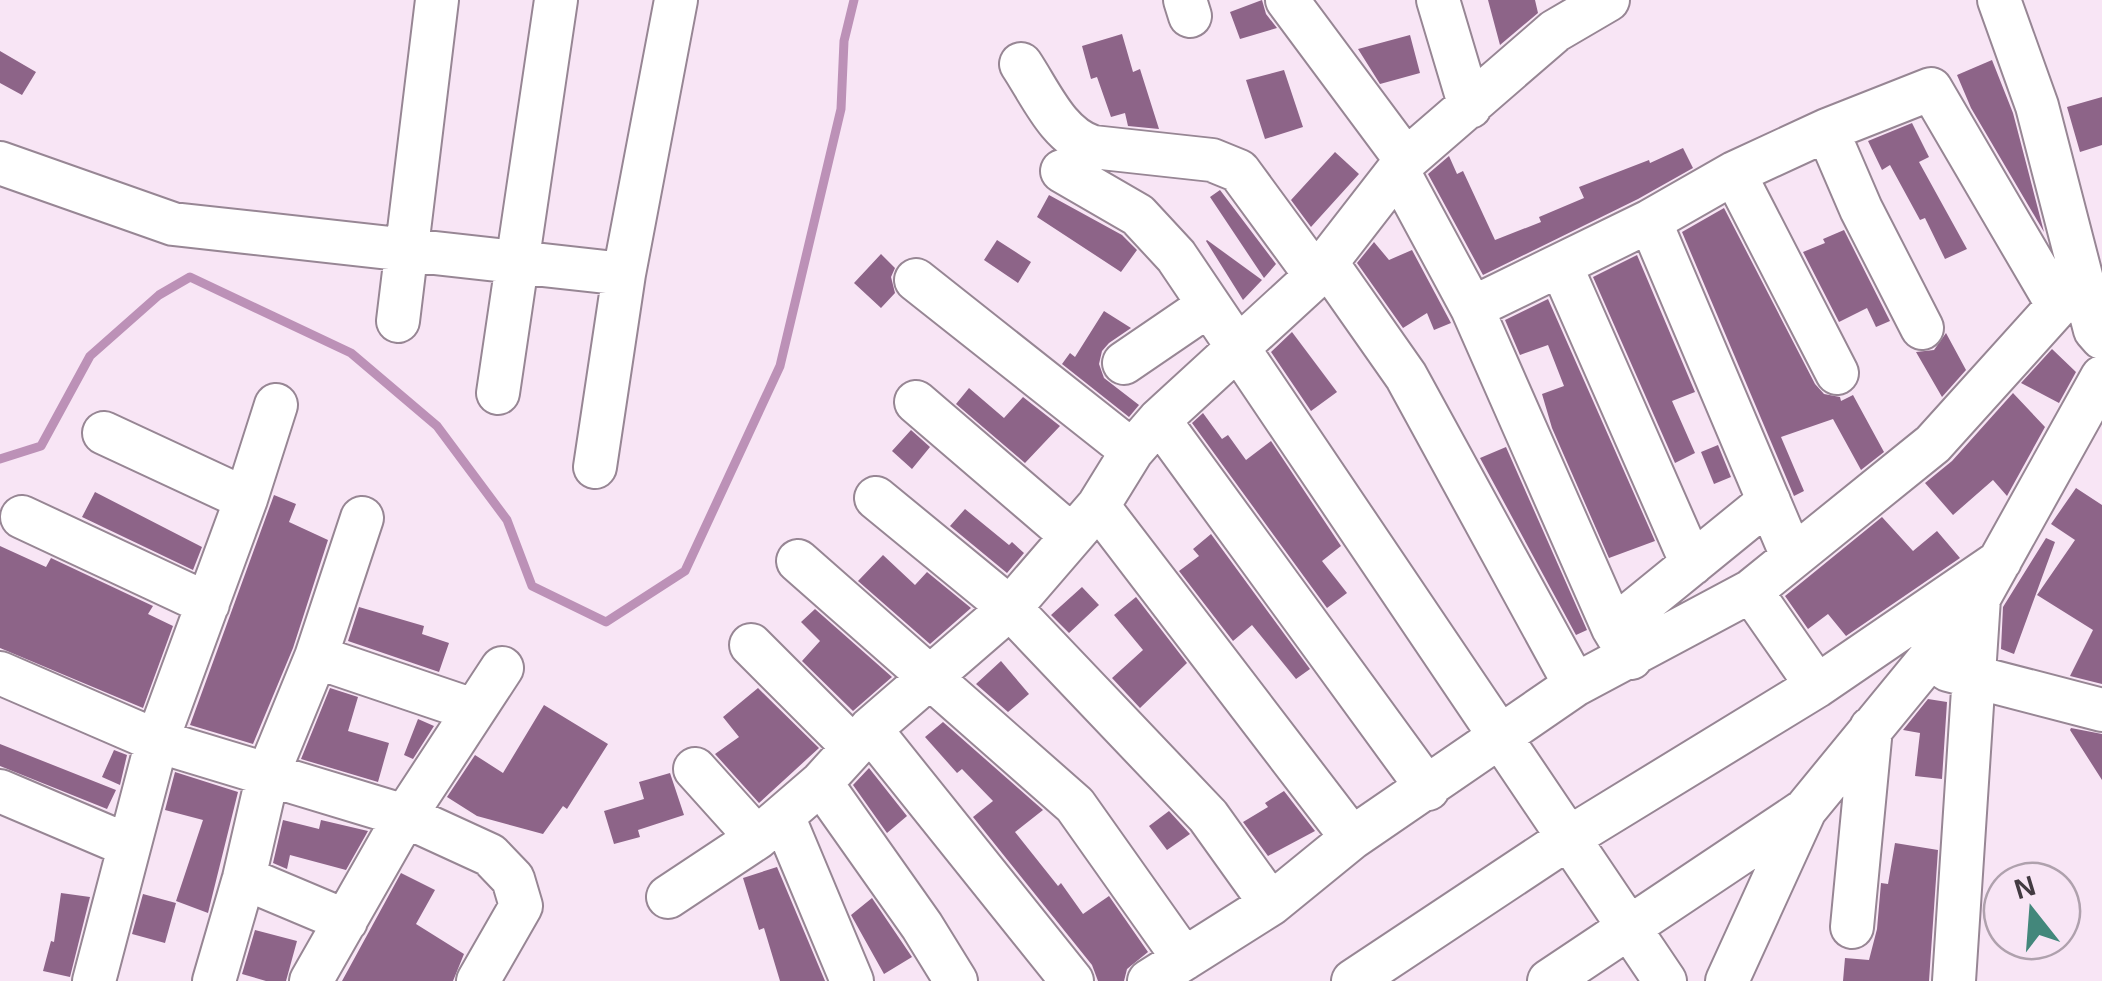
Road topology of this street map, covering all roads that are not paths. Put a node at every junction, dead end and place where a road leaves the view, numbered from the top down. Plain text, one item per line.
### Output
1 (436, 0) edge
2 (556, 0) edge
3 (676, 0) edge
4 (1287, 0) edge
5 (1438, 0) edge
6 (1608, 0) edge
7 (1999, 0) edge
8 (1551, 16) edge
9 (1021, 64) dead end
10 (1470, 107) junction
11 (1827, 130) junction
12 (0, 163) edge
13 (1402, 165) junction
14 (1062, 171) dead end
15 (1734, 173) junction
16 (1650, 221) junction
17 (406, 249) junction
18 (517, 262) junction
19 (1561, 266) junction
20 (1321, 269) junction
21 (624, 274) junction
22 (916, 280) dead end
23 (2070, 293) junction
24 (1209, 306) junction
25 (1472, 308) junction
26 (398, 320) dead end
27 (1922, 328) dead end
28 (2102, 338) edge
29 (1238, 350) junction
30 (1124, 363) dead end
31 (1836, 372) dead end
32 (2102, 377) edge
33 (498, 393) dead end
34 (916, 402) dead end
35 (276, 405) dead end
36 (104, 433) dead end
37 (1146, 436) junction
38 (595, 467) dead end
39 (246, 498) junction
40 (876, 498) dead end
41 (1769, 501) junction
42 (22, 518) dead end
43 (362, 518) dead end
44 (1085, 521) junction
45 (1792, 556) junction
46 (798, 561) dead end
47 (2000, 561) junction
48 (1692, 564) junction
49 (1752, 592) junction
50 (1979, 598) junction
51 (208, 604) junction
52 (1010, 608) junction
53 (1622, 643) junction
54 (751, 645) dead end
55 (316, 657) junction
56 (1925, 664) junction
57 (502, 668) dead end
58 (0, 673) edge
59 (1974, 676) junction
60 (930, 678) junction
61 (1576, 685) junction
62 (1817, 686) junction
63 (473, 710) junction
64 (2102, 710) edge
65 (1871, 728) junction
66 (1503, 736) junction
67 (862, 738) junction
68 (156, 741) junction
69 (695, 769) dead end
70 (268, 774) junction
71 (821, 783) junction
72 (1428, 789) junction
73 (0, 791) edge
74 (1805, 810) junction
75 (405, 816) junction
76 (770, 827) junction
77 (1352, 838) junction
78 (1567, 839) junction
79 (127, 845) junction
80 (244, 878) junction
81 (668, 897) dead end
82 (1271, 904) junction
83 (346, 922) junction
84 (1631, 927) junction
85 (1852, 927) dead end
86 (1166, 970) edge
87 (94, 981) edge
88 (214, 981) edge
89 (311, 981) edge
90 (478, 981) edge
91 (852, 981) edge
92 (956, 981) edge
93 (1072, 981) edge
94 (1353, 981) edge
95 (1549, 981) edge
96 (1665, 981) edge
97 (1727, 981) edge
98 (1954, 981) edge

1 - 17 street
2 - 18 street
3 - 21 street
4 - 13 street
5 - 10 street
6 - 8 street
7 - 23 street
8 - 10 street
9 - 20 street
10 - 13 street
11 - 15 street
11 - 23 street
11 - 27 street
12 - 17 street
13 - 20 street
13 - 25 street
14 - 24 street
15 - 16 street
15 - 31 street
16 - 19 street
16 - 41 street
17 - 18 street
17 - 26 street
18 - 21 street
18 - 33 street
19 - 25 street
19 - 48 street
20 - 29 street
20 - 61 street
21 - 38 street
22 - 37 street
23 - 28 street
23 - 45 street
24 - 29 street
24 - 30 street
25 - 53 street
29 - 37 street
29 - 66 street
32 - 47 street
34 - 44 street
35 - 39 street
36 - 39 street
37 - 44 street
37 - 72 street
39 - 51 street
40 - 52 street
41 - 45 street
41 - 48 street
42 - 51 street
43 - 55 street
44 - 52 street
44 - 77 street
45 - 49 street
46 - 60 street
47 - 50 street
47 - 62 street
48 - 53 street
49 - 53 street
49 - 62 street
50 - 56 street
50 - 59 street
51 - 68 street
52 - 60 street
52 - 82 street
53 - 61 street
54 - 67 street
55 - 63 street
55 - 70 street
56 - 59 street
56 - 65 street
57 - 63 street
58 - 68 street
59 - 64 street
59 - 98 street
60 - 67 street
60 - 86 street
61 - 66 street
62 - 78 street
63 - 75 street
65 - 74 street
65 - 85 street
66 - 72 street
66 - 78 street
67 - 71 street
67 - 93 street
68 - 70 street
68 - 79 street
69 - 76 street
70 - 75 street
70 - 80 street
71 - 76 street
71 - 92 street
72 - 77 street
73 - 79 street
74 - 84 street
74 - 97 street
75 - 83 street
75 - 90 street
76 - 81 street
76 - 91 street
77 - 82 street
78 - 84 street
78 - 94 street
79 - 87 street
80 - 83 street
80 - 88 street
82 - 86 street
83 - 89 street
84 - 95 street
84 - 96 street

